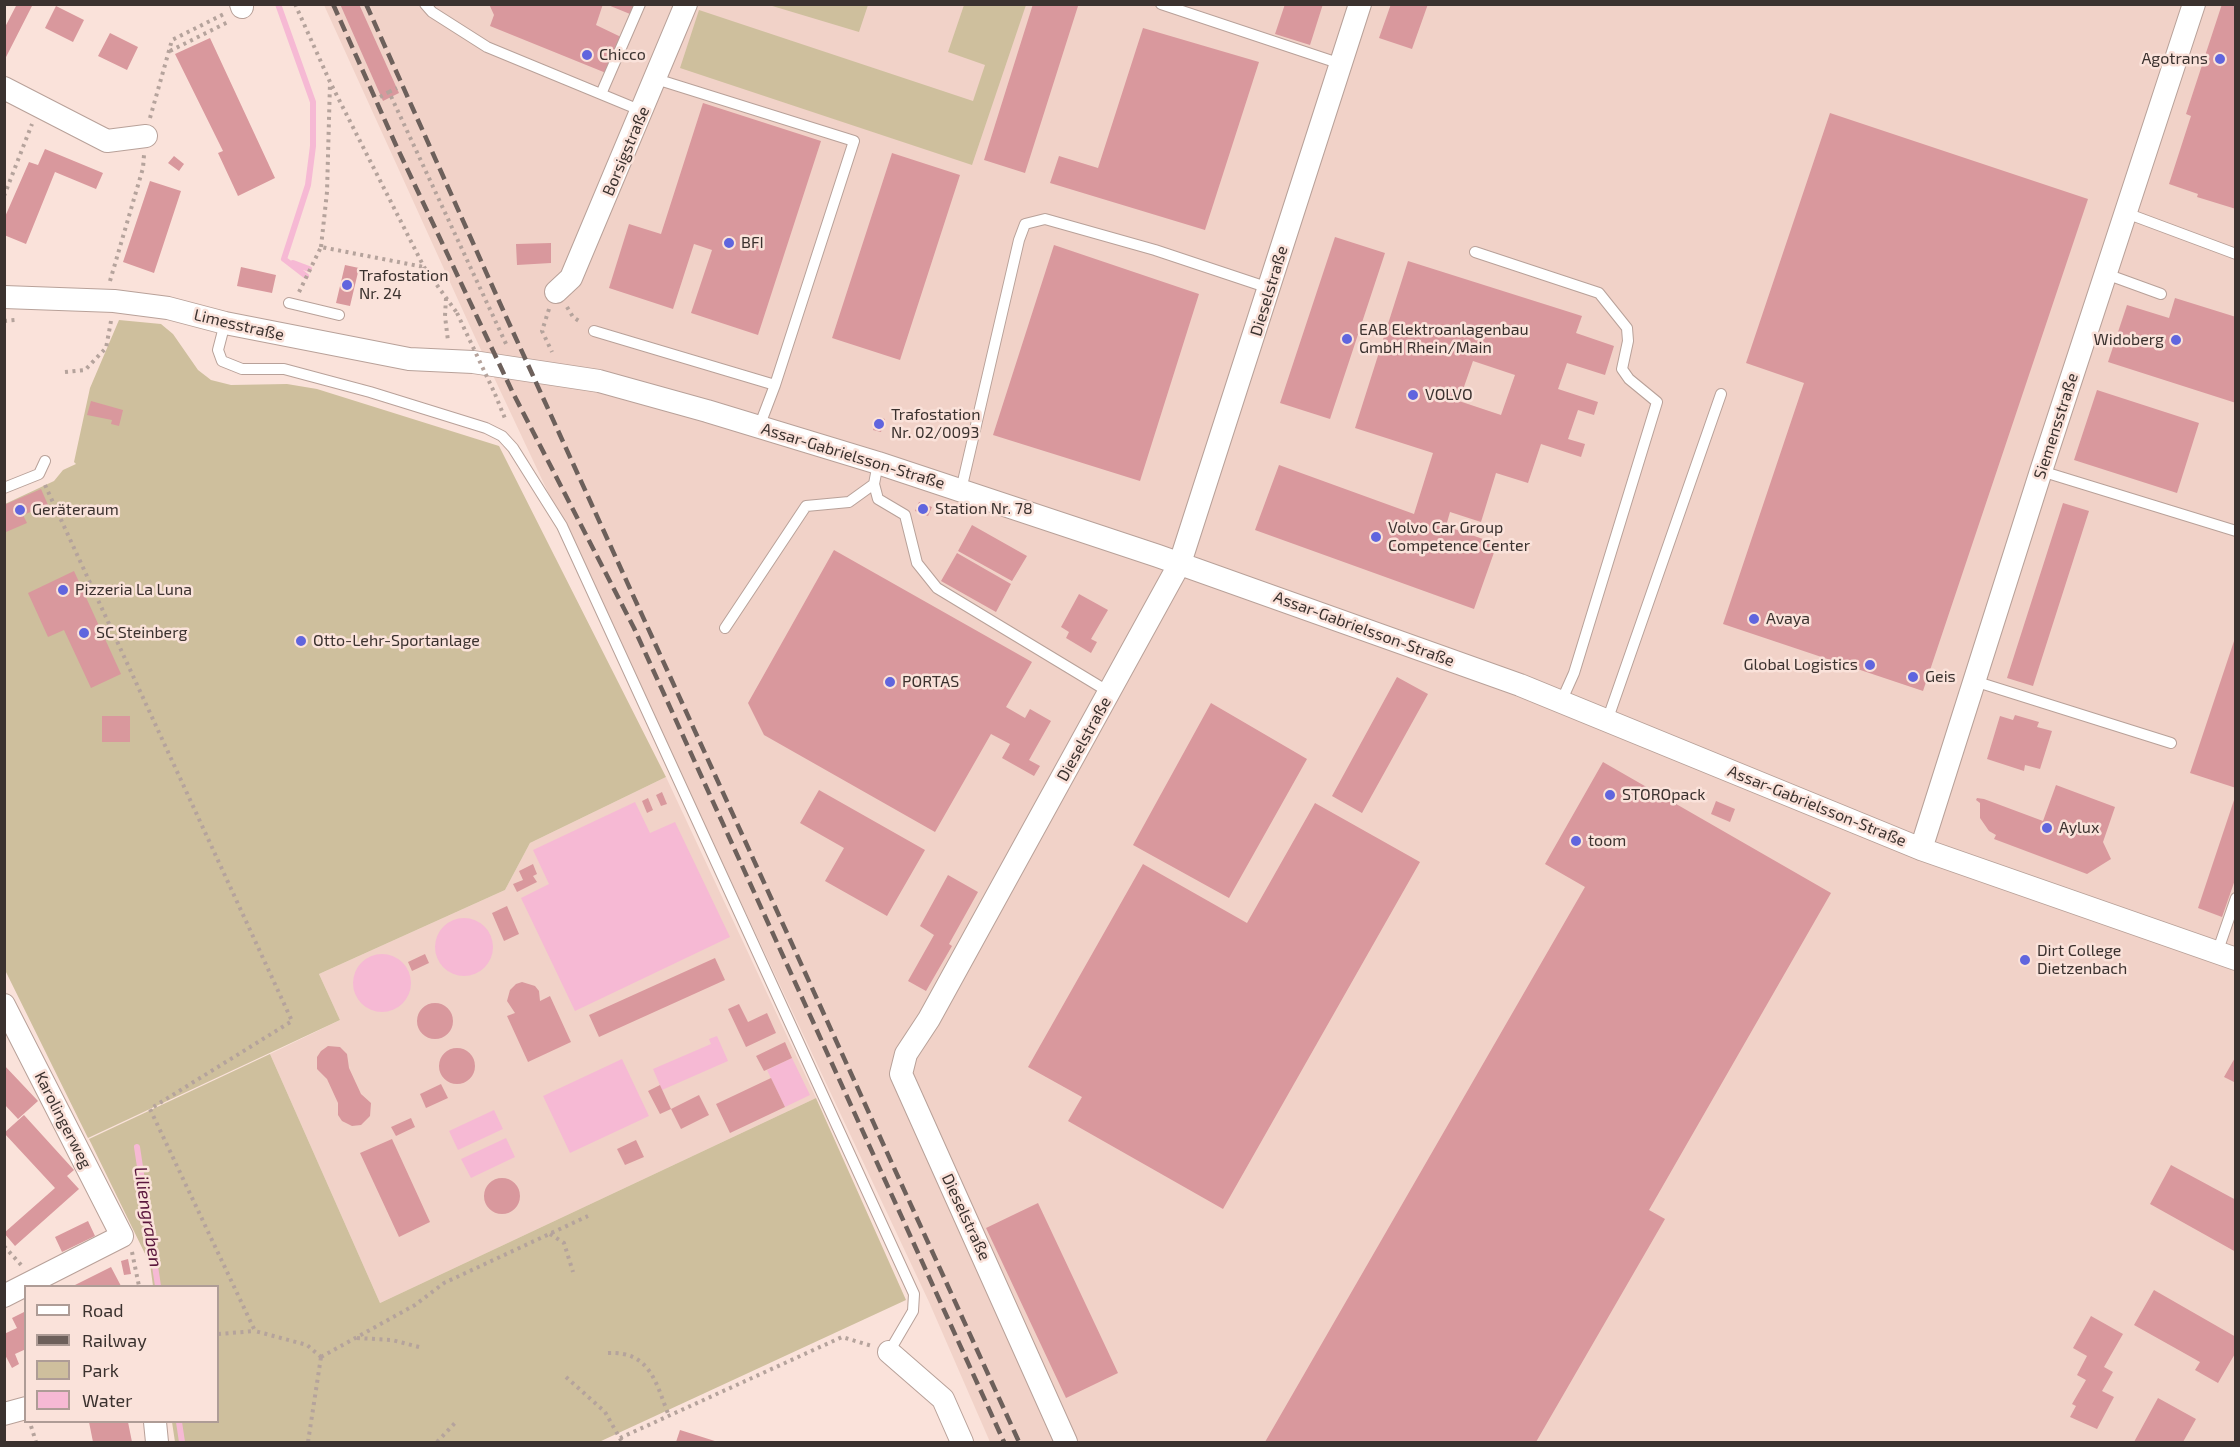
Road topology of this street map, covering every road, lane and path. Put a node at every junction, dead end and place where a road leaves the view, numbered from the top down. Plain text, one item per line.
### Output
1 (295, 4) edge
2 (425, 4) edge
3 (640, 4) edge
4 (687, 4) edge
5 (1161, 4) edge
6 (1360, 4) edge
7 (2194, 4) edge
8 (237, 10) edge
9 (169, 52) junction
10 (1341, 64) junction
11 (656, 79) junction
12 (330, 82) junction
13 (4, 88) edge
14 (397, 88) dead end
15 (389, 92) junction
16 (601, 94) junction
17 (380, 97) dead end
18 (39, 105) junction
19 (643, 111) junction
20 (146, 136) junction
21 (4, 196) edge
22 (2126, 213) junction
23 (321, 247) junction
24 (1475, 252) dead end
25 (2235, 254) edge
26 (424, 267) junction
27 (2106, 274) junction
28 (110, 280) dead end
29 (1269, 288) junction
30 (556, 292) joint
31 (2161, 294) dead end
32 (4, 297) edge
33 (446, 297) junction
34 (289, 303) joint
35 (112, 314) dead end
36 (339, 315) dead end
37 (544, 320) dead end
38 (225, 323) junction
39 (594, 332) joint
40 (447, 333) dead end
41 (507, 347) dead end
42 (552, 352) dead end
43 (473, 362) joint
44 (65, 372) dead end
45 (775, 385) junction
46 (1721, 394) dead end
47 (759, 427) junction
48 (502, 436) junction
49 (45, 461) dead end
50 (2041, 471) junction
51 (876, 473) junction
52 (39, 474) junction
53 (4, 488) edge
54 (961, 490) junction
55 (2235, 531) edge
56 (1180, 563) junction
57 (725, 628) dead end
58 (1974, 681) junction
59 (1109, 692) junction
60 (1562, 702) junction
61 (1607, 721) junction
62 (2171, 743) dead end
63 (1921, 849) junction
64 (2235, 898) edge
65 (2226, 956) edge
66 (4, 1005) edge
67 (588, 1216) dead end
68 (550, 1234) junction
69 (122, 1236) junction
70 (573, 1272) dead end
71 (26, 1285) edge
72 (139, 1285) edge
73 (24, 1286) edge
74 (4, 1296) edge
75 (255, 1331) junction
76 (219, 1334) edge
77 (356, 1338) junction
78 (423, 1348) dead end
79 (889, 1352) junction
80 (608, 1353) dead end
81 (321, 1357) junction
82 (566, 1377) dead end
83 (24, 1409) edge
84 (4, 1414) edge
85 (669, 1416) junction
86 (30, 1423) edge
87 (155, 1423) edge
88 (455, 1423) dead end
89 (621, 1441) edge
90 (36, 1443) edge
91 (157, 1443) edge
92 (308, 1443) edge
93 (437, 1443) edge
94 (962, 1443) edge
95 (1066, 1443) edge

1 - 12 path
2 - 16 lane
3 - 16 lane
4 - 11 street, Borsigstraße
5 - 10 lane
6 - 10 street, Dieselstraße
7 - 22 street, Siemensstraße
8 - 9 path
8 - 9 path
9 - 20 path
10 - 29 street, Dieselstraße
11 - 19 street, Borsigstraße
11 - 45 lane
12 - 23 path
12 - 26 path
13 - 18 street
14 - 15 path
15 - 17 path
15 - 41 path
16 - 19 lane
18 - 20 street
18 - 21 path
19 - 30 street, Borsigstraße
20 - 28 path
22 - 25 lane
22 - 27 street, Siemensstraße
23 - 26 path
23 - 34 path
24 - 60 lane
26 - 33 path
27 - 31 lane
27 - 50 street, Siemensstraße
29 - 54 lane
29 - 56 street, Dieselstraße
30 - 39 path
32 - 38 street, Limesstraße
33 - 40 path
33 - 48 path, bridge
34 - 36 lane
35 - 44 path
37 - 42 path
38 - 43 street, Limesstraße
38 - 48 lane
39 - 45 lane
43 - 47 street, Assar-Gabrielsson-Straße
45 - 47 lane
46 - 61 lane
47 - 51 street, Assar-Gabrielsson-Straße
48 - 79 lane
49 - 52 lane
50 - 55 lane
50 - 58 street, Siemensstraße
51 - 54 street, Assar-Gabrielsson-Straße
51 - 57 lane
51 - 59 lane
52 - 53 lane
52 - 75 path
54 - 56 street, Assar-Gabrielsson-Straße
56 - 59 street, Dieselstraße
56 - 60 street, Assar-Gabrielsson-Straße
58 - 62 lane
58 - 63 street, Siemensstraße
59 - 95 street, Dieselstraße
60 - 61 street, Assar-Gabrielsson-Straße
61 - 63 street, Assar-Gabrielsson-Straße
63 - 65 street, Assar-Gabrielsson-Straße
64 - 65 lane
66 - 69 street, Karolingerweg
67 - 68 path
68 - 70 path
68 - 77 path
69 - 71 street
69 - 72 path
73 - 74 street
75 - 76 path
75 - 81 path
77 - 78 path
77 - 81 path
79 - 85 path
79 - 94 street
80 - 85 path
81 - 92 path
82 - 89 path
83 - 84 street
85 - 89 path
86 - 90 path
87 - 91 street
88 - 93 path

